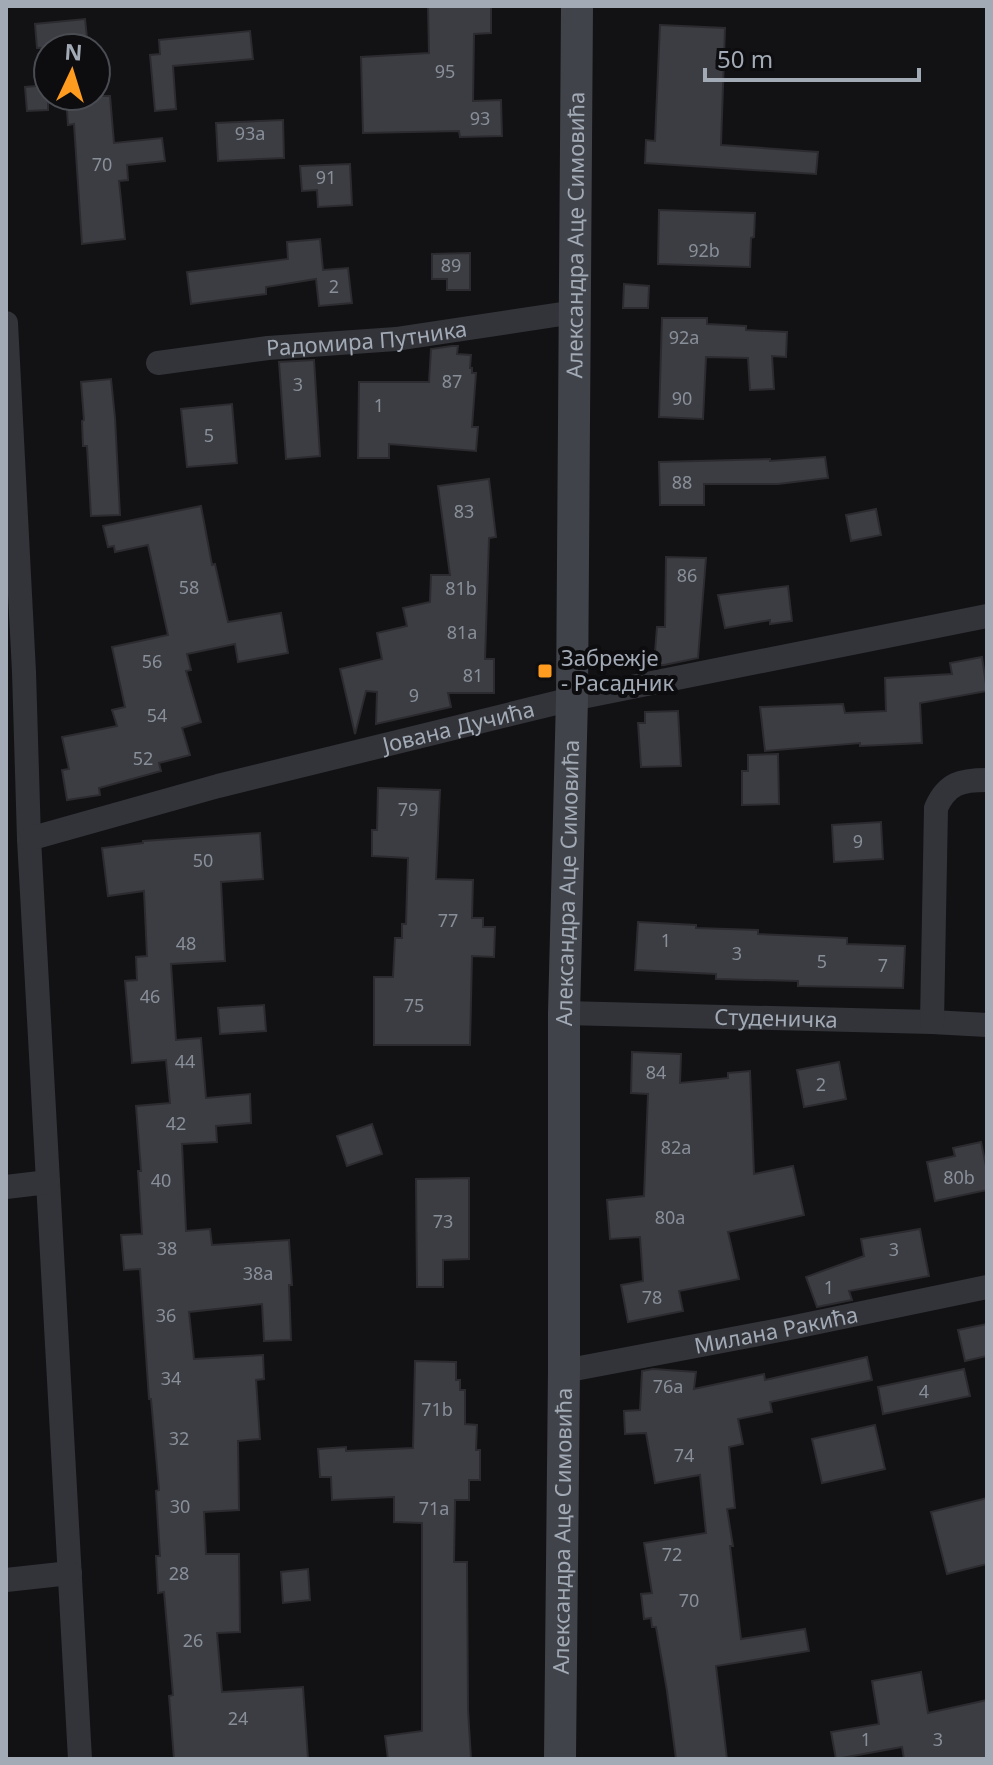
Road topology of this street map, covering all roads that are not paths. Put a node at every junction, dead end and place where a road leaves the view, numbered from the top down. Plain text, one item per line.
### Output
1 (577, 6) edge
2 (575, 312) junction
3 (6, 323) edge
4 (158, 363) dead end
5 (13, 574) edge
6 (987, 616) edge
7 (572, 699) junction
8 (987, 780) edge
9 (21, 851) edge
10 (564, 1013) junction
11 (932, 1022) junction
12 (987, 1025) edge
13 (48, 1182) junction
14 (6, 1187) edge
15 (987, 1287) edge
16 (564, 1371) junction
17 (70, 1573) junction
18 (6, 1580) edge
19 (80, 1759) edge
20 (560, 1759) edge

1 - 2 street, Александра Аце Симовића
2 - 4 street, Радомира Путника
2 - 7 street, Александра Аце Симовића
3 - 5 street
5 - 9 street
6 - 7 street, Јована Дучића
7 - 9 street, Јована Дучића
7 - 10 street, Александра Аце Симовића
8 - 11 street
9 - 13 street
10 - 11 street, Студеничка
10 - 16 street, Александра Аце Симовића
11 - 12 street, Студеничка
13 - 14 street
13 - 17 street
15 - 16 street, Милана Ракића
16 - 20 street, Александра Аце Симовића
17 - 18 street
17 - 19 street

